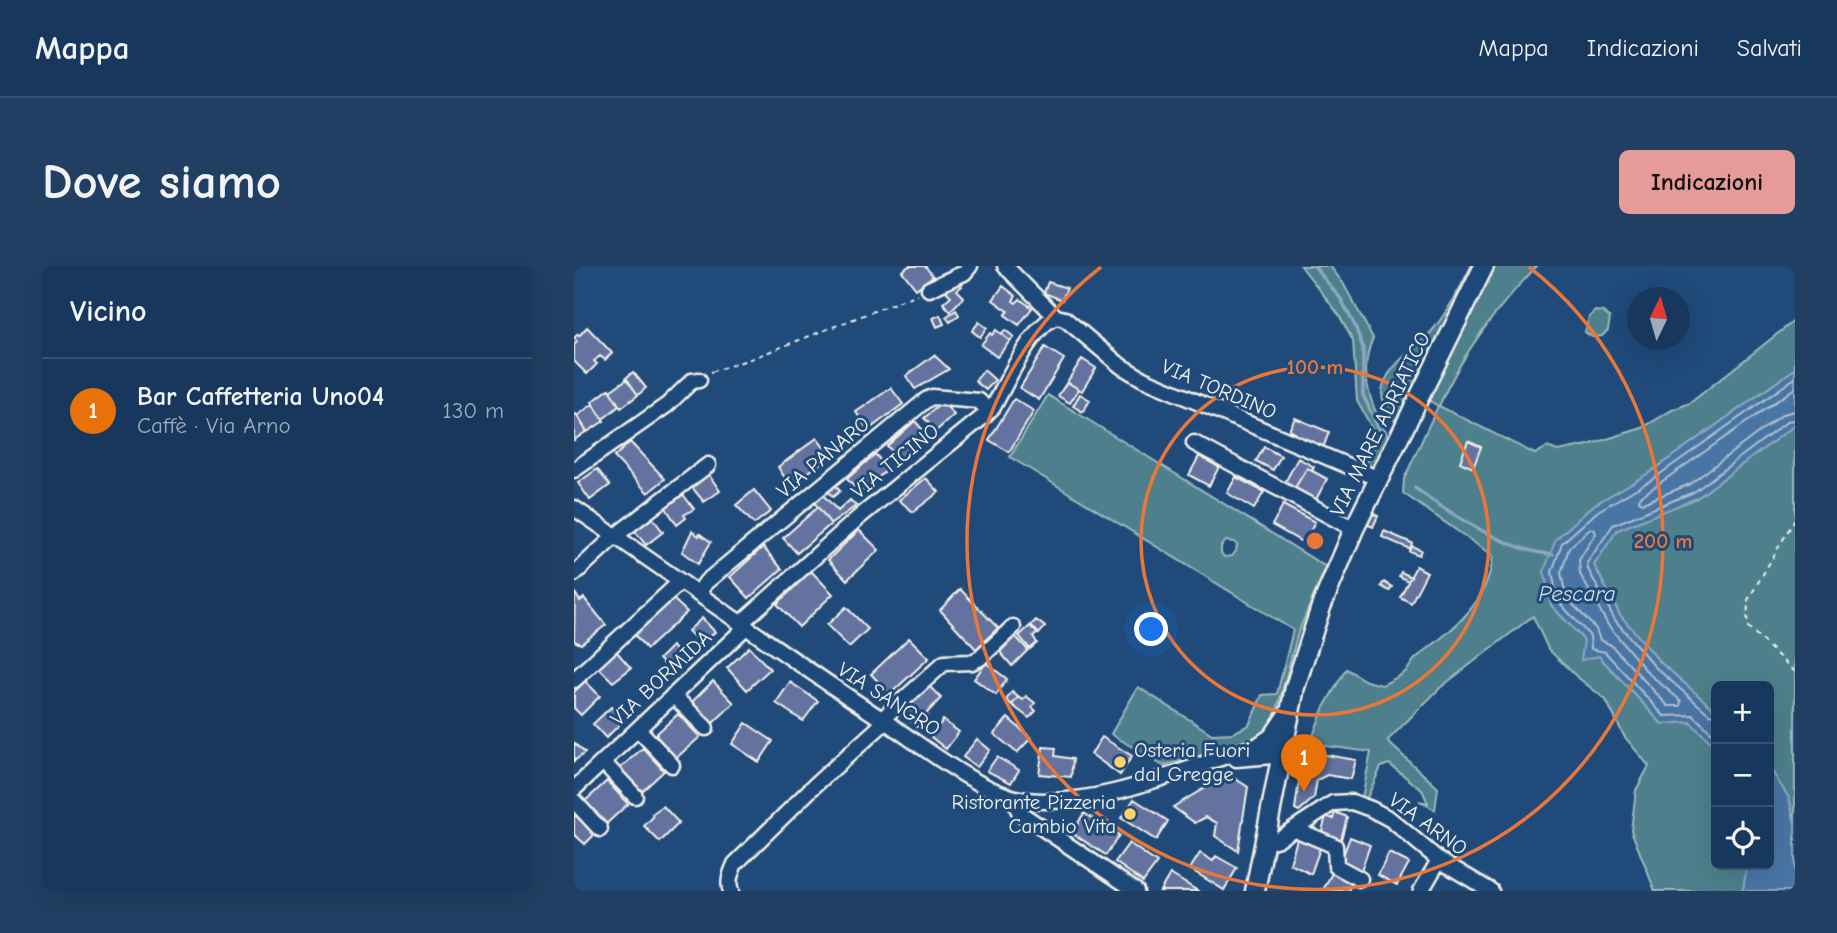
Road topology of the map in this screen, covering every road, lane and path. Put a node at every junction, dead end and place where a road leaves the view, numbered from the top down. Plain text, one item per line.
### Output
1 (970, 266) edge
2 (1006, 266) edge
3 (1484, 266) edge
4 (929, 289) joint
5 (1056, 317) junction
6 (699, 380) joint
7 (989, 411) junction
8 (1194, 443) dead end
9 (708, 465) dead end
10 (574, 470) edge
11 (1379, 479) junction
12 (574, 508) edge
13 (1795, 519) edge
14 (1354, 529) junction
15 (615, 536) junction
16 (574, 574) edge
17 (680, 582) junction
18 (698, 594) junction
19 (744, 625) junction
20 (1013, 627) dead end
21 (1795, 672) edge
22 (574, 680) edge
23 (673, 695) junction
24 (1292, 705) junction
25 (884, 720) junction
26 (706, 728) dead end
27 (638, 729) junction
28 (1283, 746) junction
29 (1253, 752) junction
30 (603, 762) junction
31 (672, 765) dead end
32 (574, 789) edge
33 (1275, 789) junction
34 (635, 796) dead end
35 (1013, 799) junction
36 (574, 800) edge
37 (600, 829) dead end
38 (1295, 829) junction
39 (1264, 843) junction
40 (1439, 860) junction
41 (1360, 879) dead end
42 (1251, 890) edge
43 (731, 891) edge
44 (1136, 891) edge
45 (1421, 891) edge
46 (1491, 891) edge

1 - 4 street
2 - 5 street, VIA TORDINO
3 - 11 main road, VIA MARE ADRIATICO
4 - 6 path
5 - 7 street, VIA TICINO
5 - 11 street, VIA TORDINO
6 - 10 street
7 - 18 street, VIA PANARO
7 - 19 street, VIA TICINO
8 - 14 street
9 - 15 street
11 - 14 main road, VIA MARE ADRIATICO
12 - 15 street, VIA SANGRO
13 - 21 path
14 - 24 main road, VIA MARE ADRIATICO
15 - 16 street
15 - 17 street, VIA SANGRO
17 - 18 street, VIA SANGRO
17 - 22 street
18 - 19 street, VIA SANGRO
19 - 23 street, VIA BORMIDA
19 - 25 street, VIA SANGRO
20 - 25 street
23 - 26 street
23 - 27 street, VIA BORMIDA
24 - 28 main road, VIA MARE ADRIATICO
24 - 29 street, VIA SANGRO
25 - 35 street, VIA SANGRO
25 - 43 street
27 - 30 street, VIA BORMIDA
27 - 31 street
28 - 29 street, VIA SANGRO
28 - 33 main road, VIA MARE ADRIATICO
29 - 33 street
29 - 35 street, VIA SANGRO
30 - 32 street, VIA BORMIDA
30 - 34 street
33 - 39 main road, VIA MARE ADRIATICO
35 - 44 street
36 - 37 street
38 - 39 street, VIA ARNO
38 - 40 street, VIA ARNO
38 - 41 street
39 - 42 main road, VIA MARE ADRIATICO
40 - 45 street
40 - 46 street, VIA ARNO

